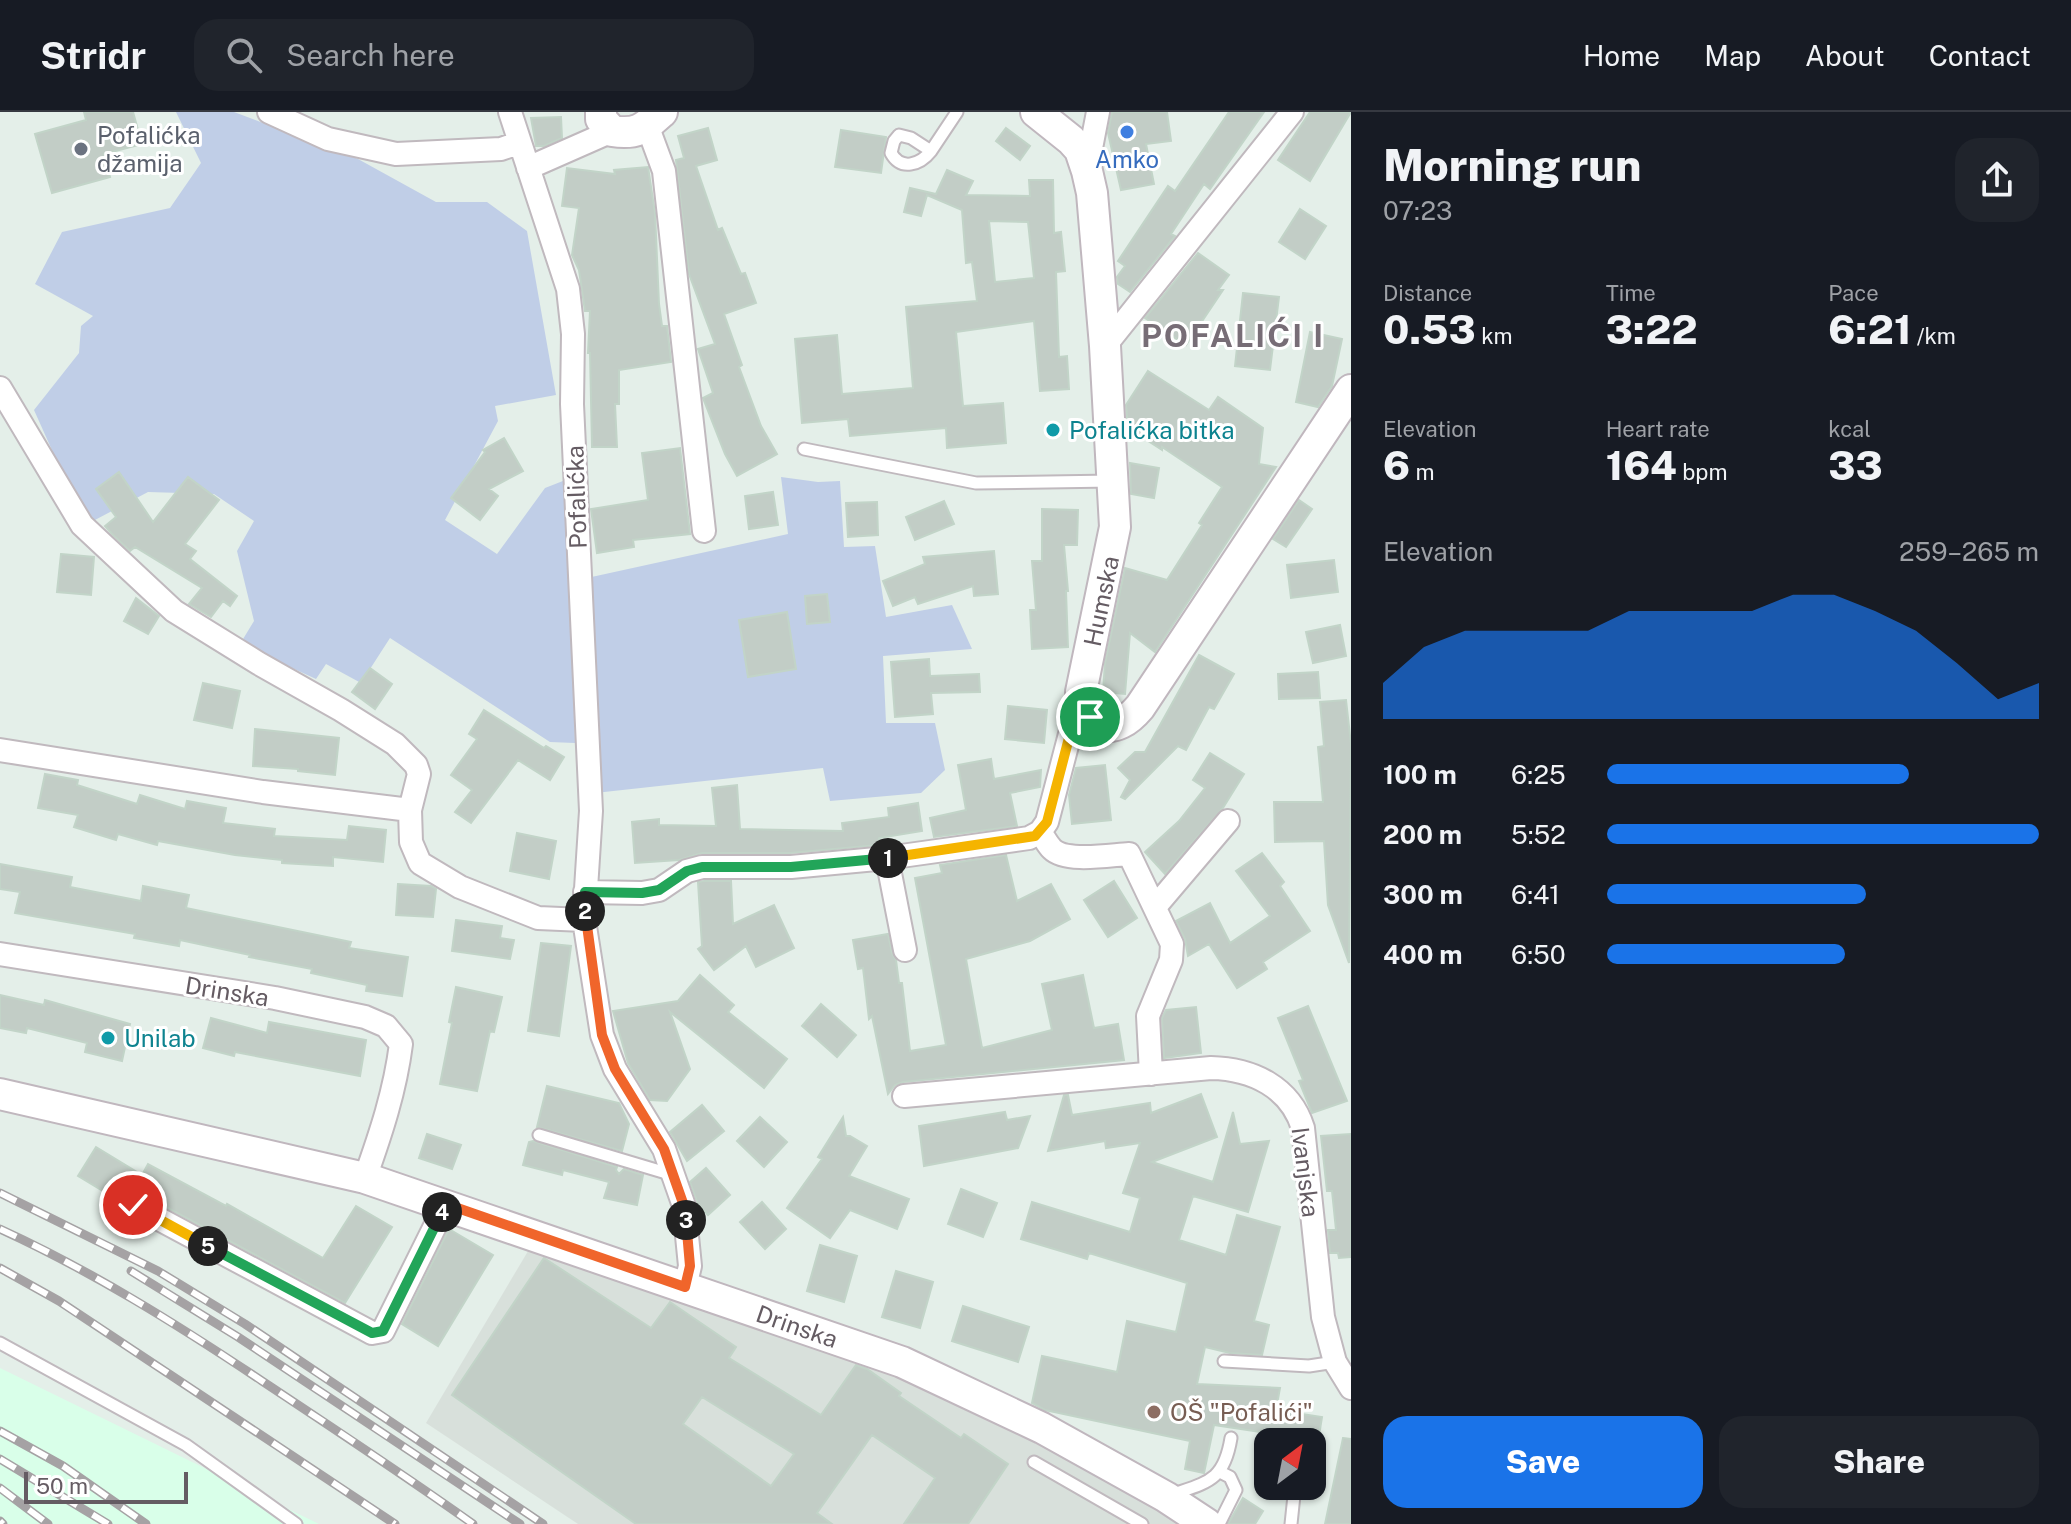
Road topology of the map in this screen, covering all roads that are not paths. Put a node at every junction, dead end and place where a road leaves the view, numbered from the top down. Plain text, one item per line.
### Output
1 (269, 112) edge
2 (510, 112) edge
3 (957, 112) edge
4 (1036, 112) edge
5 (1098, 112) edge
6 (1292, 112) edge
7 (654, 119) edge
8 (606, 122) edge
9 (518, 143) junction
10 (931, 151) dead end
11 (528, 168) junction
12 (1087, 171) junction
13 (1105, 346) junction
14 (0, 388) edge
15 (1351, 390) edge
16 (804, 449) dead end
17 (1112, 481) junction
18 (704, 531) dead end
19 (1081, 692) junction
20 (0, 750) edge
21 (410, 810) junction
22 (1228, 821) dead end
23 (1040, 832) junction
24 (887, 858) junction
25 (585, 892) junction
26 (1155, 907) junction
27 (584, 920) junction
28 (905, 950) dead end
29 (0, 954) edge
30 (1151, 1074) junction
31 (0, 1094) edge
32 (904, 1096) dead end
33 (539, 1135) dead end
34 (673, 1175) junction
35 (365, 1178) junction
36 (446, 1204) junction
37 (133, 1205) dead end
38 (685, 1287) junction
39 (0, 1343) edge
40 (1224, 1361) dead end
41 (1335, 1362) junction
42 (1351, 1388) edge
43 (1231, 1438) dead end
44 (1034, 1462) dead end
45 (1220, 1472) junction
46 (1166, 1497) junction
47 (1294, 1500) edge
48 (296, 1524) edge
49 (1142, 1524) edge
50 (1207, 1524) edge
51 (1219, 1524) edge
52 (1291, 1524) edge

1 - 9 street
2 - 9 street, Pofalićka
3 - 10 lane
4 - 12 main road, Humska
5 - 12 street
6 - 13 street
7 - 8 main road
7 - 18 street
8 - 11 street
9 - 11 street, Pofalićka
11 - 25 street, Pofalićka
12 - 13 main road, Humska
13 - 17 main road, Humska
14 - 21 street
15 - 19 main road
16 - 17 lane
17 - 19 main road, Humska
19 - 23 street
20 - 21 street
21 - 27 street
22 - 26 street
23 - 24 street
23 - 26 street
24 - 25 street
24 - 28 street
25 - 27 street, Pofalićka
26 - 30 street
27 - 34 street, Pofalićka
29 - 35 street, Drinska
30 - 32 street, Ivanjska
30 - 41 street, Ivanjska
31 - 35 main road, Drinska
33 - 34 lane
34 - 38 street, Pofalićka
35 - 36 main road, Drinska
36 - 37 street
36 - 38 main road, Drinska
38 - 46 main road, Drinska
39 - 48 lane
40 - 41 lane
41 - 42 street, Ivanjska
43 - 45 lane
44 - 49 lane
45 - 46 lane
45 - 51 lane
46 - 50 main road, Drinska
47 - 52 lane

